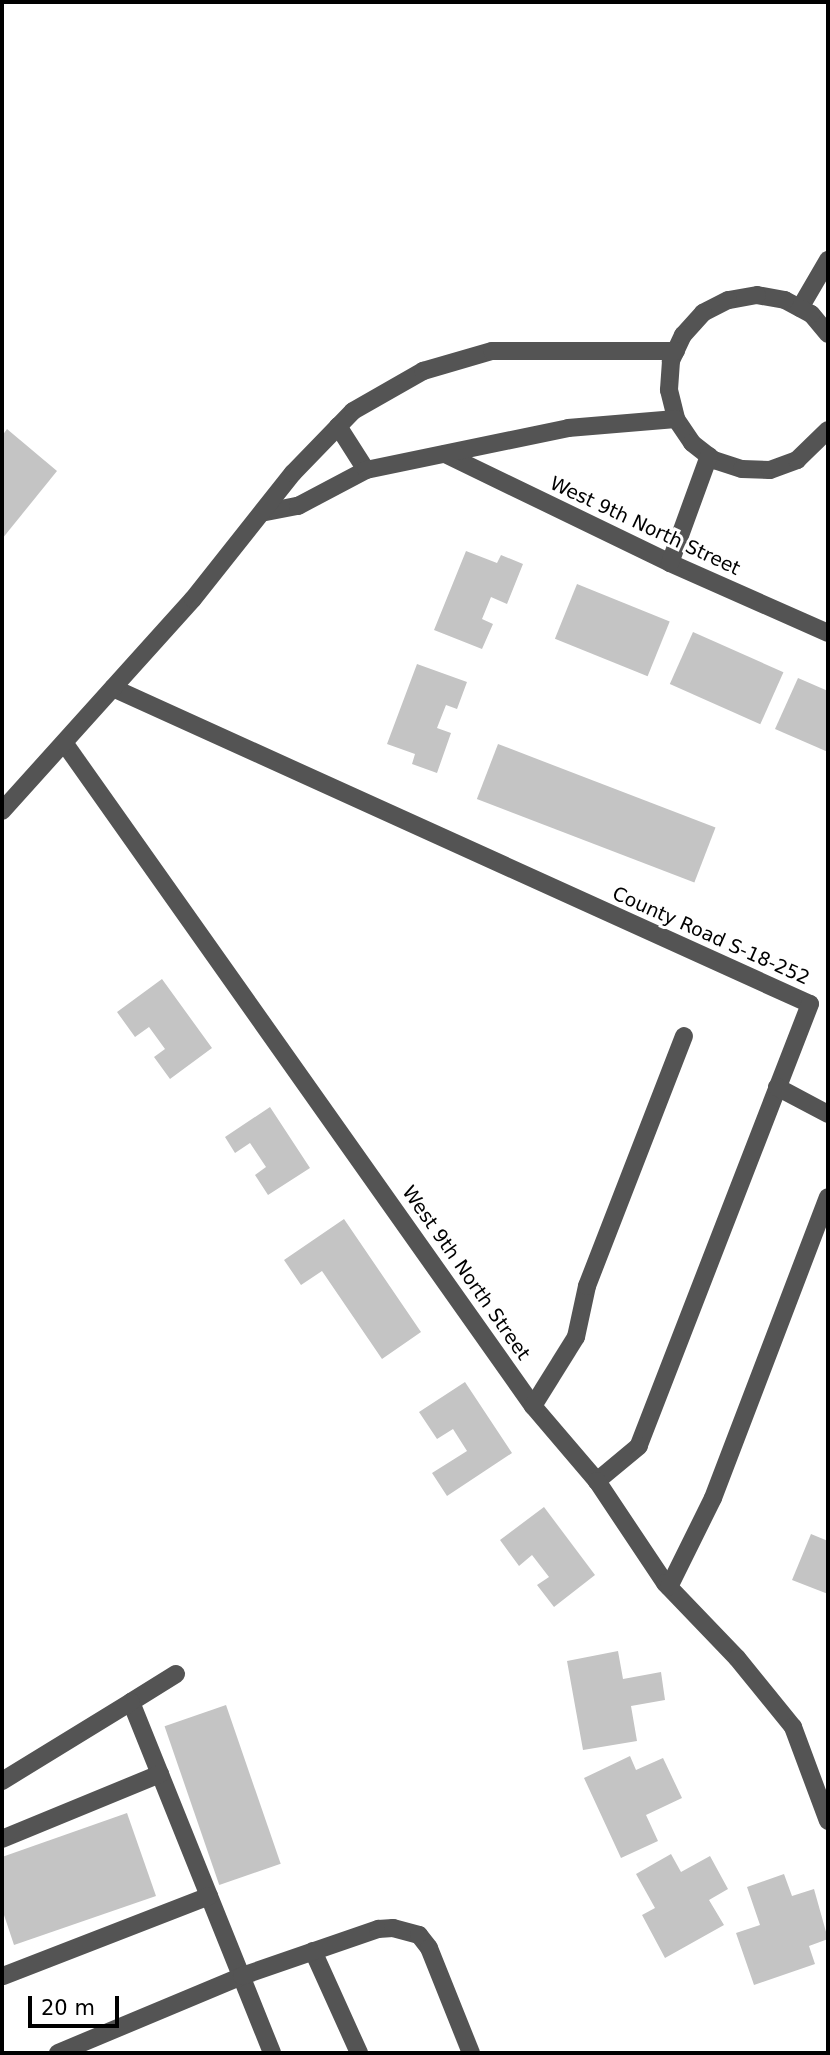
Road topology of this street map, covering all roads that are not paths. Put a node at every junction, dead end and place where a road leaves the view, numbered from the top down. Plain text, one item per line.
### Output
1 (828, 260) edge
2 (800, 308) junction
3 (828, 334) edge
4 (676, 351) junction
5 (676, 419) junction
6 (338, 426) junction
7 (828, 430) edge
8 (446, 454) junction
9 (709, 456) junction
10 (366, 470) junction
11 (266, 512) junction
12 (670, 563) junction
13 (828, 633) edge
14 (113, 688) junction
15 (65, 744) junction
16 (2, 811) edge
17 (684, 1036) dead end
18 (777, 1087) junction
19 (828, 1114) edge
20 (828, 1198) edge
21 (533, 1406) junction
22 (597, 1481) junction
23 (670, 1587) junction
24 (176, 1674) dead end
25 (131, 1702) junction
26 (160, 1774) junction
27 (2, 1781) edge
28 (828, 1821) edge
29 (2, 1839) edge
30 (209, 1896) junction
31 (313, 1951) junction
32 (2, 1975) edge
33 (242, 1976) junction
34 (58, 2053) edge
35 (272, 2053) edge
36 (359, 2053) edge
37 (471, 2053) edge

1 - 2 street
2 - 3 street
2 - 4 street
4 - 5 street
4 - 6 street
5 - 8 street
5 - 9 street
6 - 10 street
6 - 11 street
7 - 9 street
8 - 10 street
8 - 12 street, West 9th North Street
9 - 12 street
10 - 11 street
11 - 14 street
12 - 13 street, West 9th North Street
14 - 15 street
14 - 18 street, County Road S-18-252
15 - 16 street
15 - 21 street, West 9th North Street
17 - 21 street
18 - 19 street
18 - 22 street, County Road S-18-252
20 - 23 street
21 - 22 street, West 9th North Street
22 - 23 street, West 9th North Street
23 - 28 street, West 9th North Street
24 - 25 street
25 - 26 street
25 - 27 street
26 - 29 street
26 - 30 street
30 - 32 street
30 - 33 street
31 - 33 street
31 - 36 street
31 - 37 street
33 - 34 street
33 - 35 street

